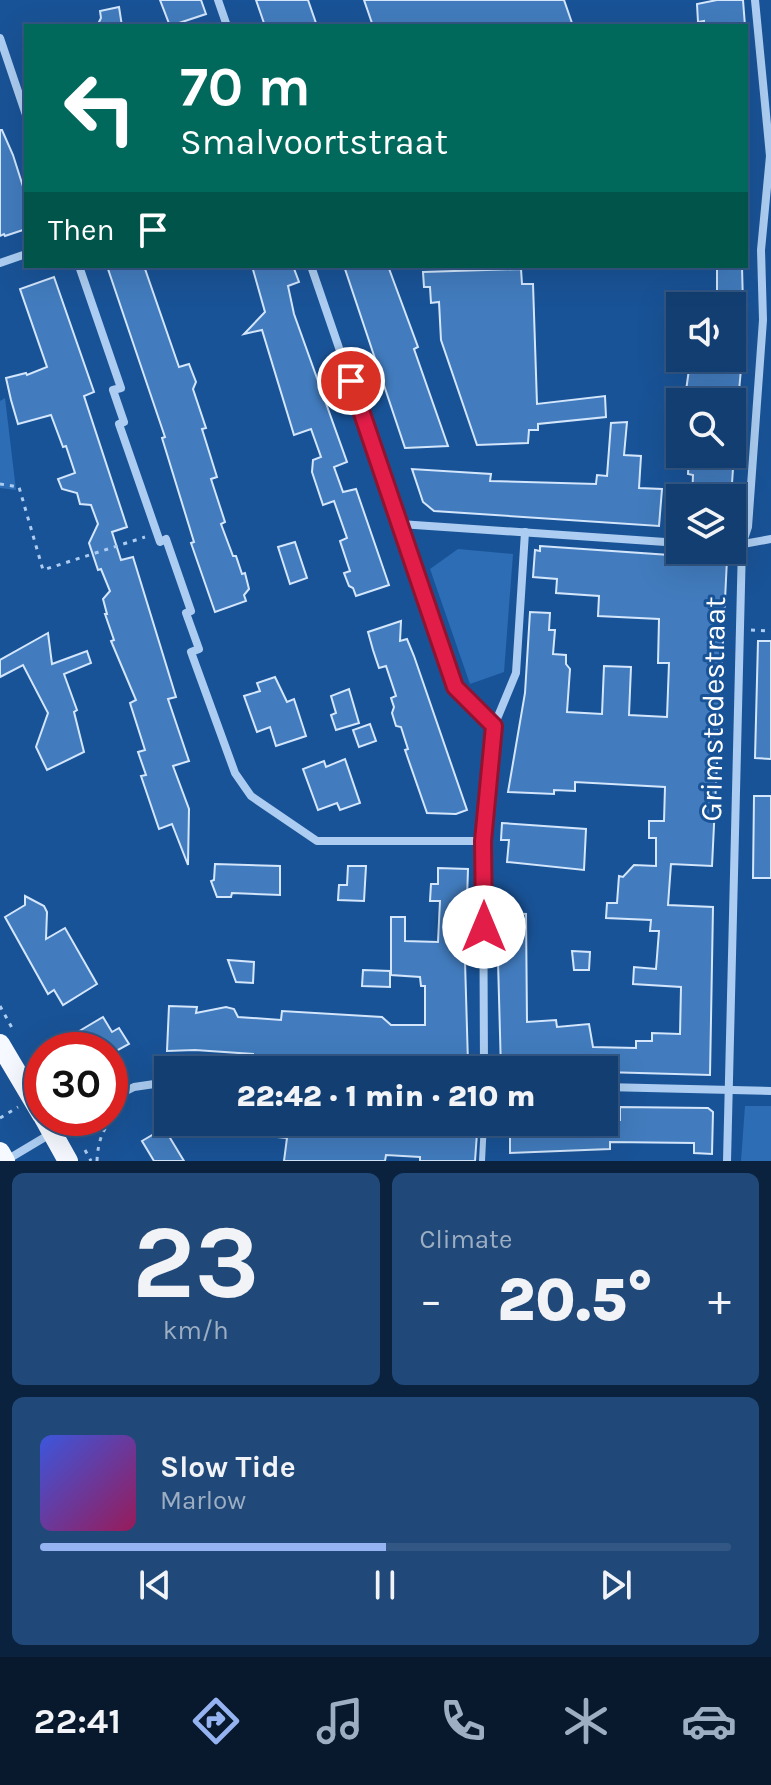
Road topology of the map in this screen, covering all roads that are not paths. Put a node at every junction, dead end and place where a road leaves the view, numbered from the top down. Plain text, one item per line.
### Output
1 (218, 0) edge
2 (755, 0) edge
3 (226, 24) edge
4 (0, 38) edge
5 (24, 109) edge
6 (24, 255) edge
7 (0, 263) edge
8 (80, 268) edge
9 (312, 268) edge
10 (767, 283) edge
11 (400, 524) junction
12 (746, 530) edge
13 (525, 532) junction
14 (771, 539) edge
15 (666, 542) edge
16 (746, 543) edge
17 (737, 564) edge
18 (494, 726) junction
19 (483, 841) junction
20 (0, 1044) edge
21 (484, 1056) edge
22 (154, 1084) edge
23 (24, 1085) edge
24 (618, 1087) edge
25 (128, 1090) edge
26 (729, 1090) junction
27 (771, 1091) edge
28 (31, 1136) edge
29 (54, 1136) edge
30 (483, 1136) edge
31 (0, 1152) edge
32 (5, 1161) edge
33 (68, 1161) edge
34 (482, 1161) edge
35 (727, 1161) edge

1 - 3 street
2 - 10 street, Grimstedestraat
4 - 5 street
6 - 7 street
8 - 19 street
9 - 11 street
10 - 12 street, Grimstedestraat
11 - 13 street
11 - 18 street
13 - 15 street
13 - 18 street
14 - 16 street
17 - 26 street, Grimstedestraat
18 - 19 street
19 - 21 street
20 - 23 main road
22 - 25 street
24 - 26 street
26 - 27 street
26 - 35 street, Grimstedestraat
28 - 32 street
29 - 33 main road
30 - 34 lane
31 - 32 main road

